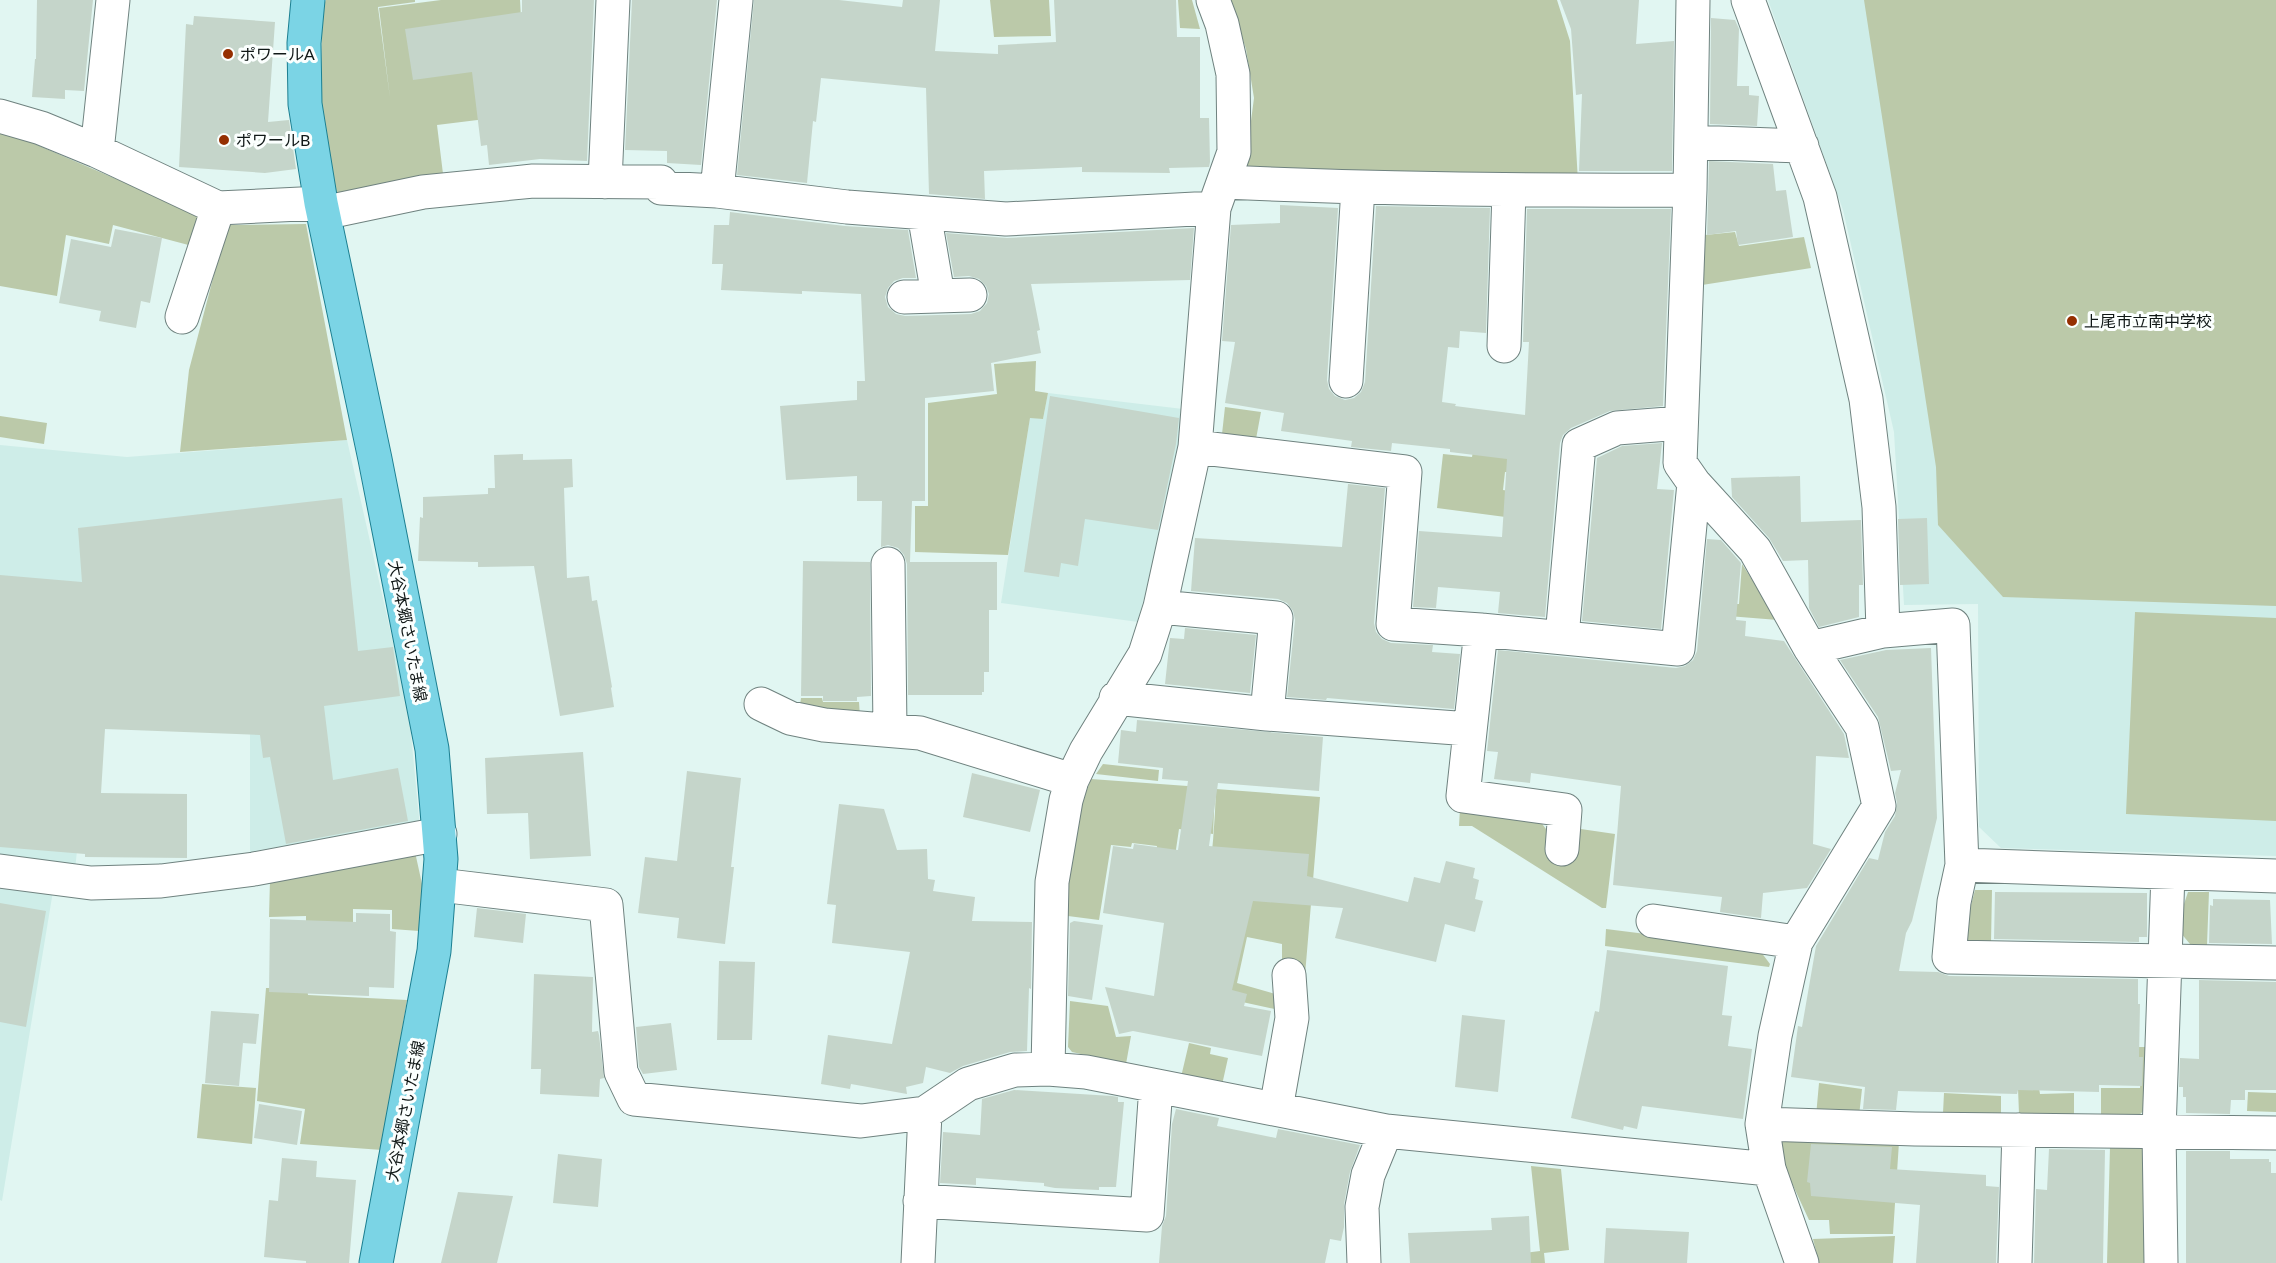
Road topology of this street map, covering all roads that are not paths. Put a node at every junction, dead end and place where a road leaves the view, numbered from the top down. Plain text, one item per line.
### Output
1 (113, 0) edge
2 (308, 0) edge
3 (613, 0) edge
4 (736, 0) edge
5 (1213, 0) edge
6 (1693, 0) edge
7 (1748, 0) edge
8 (0, 116) edge
9 (1691, 142) junction
10 (1802, 146) junction
11 (97, 151) junction
12 (605, 182) junction
13 (1359, 188) junction
14 (1690, 190) junction
15 (717, 191) junction
16 (1509, 191) junction
17 (1219, 195) junction
18 (218, 208) junction
19 (322, 208) junction
20 (924, 213) junction
21 (938, 295) junction
22 (970, 295) dead end
23 (904, 297) dead end
24 (182, 317) dead end
25 (1504, 346) dead end
26 (1346, 381) dead end
27 (1682, 423) junction
28 (1195, 447) junction
29 (1694, 483) junction
30 (888, 564) dead end
31 (1160, 608) junction
32 (1481, 630) junction
33 (1883, 631) junction
34 (1562, 637) junction
35 (1810, 648) junction
36 (1116, 698) junction
37 (761, 704) dead end
38 (1267, 714) junction
39 (1470, 729) junction
40 (890, 730) junction
41 (1072, 780) junction
42 (440, 834) junction
43 (1562, 849) dead end
44 (1962, 865) junction
45 (0, 872) edge
46 (2168, 873) junction
47 (2276, 876) edge
48 (441, 885) junction
49 (1653, 921) dead end
50 (1796, 942) junction
51 (2164, 961) junction
52 (2276, 963) edge
53 (1289, 975) dead end
54 (1048, 1069) junction
55 (1156, 1086) junction
56 (1276, 1109) junction
57 (925, 1113) junction
58 (1762, 1124) junction
59 (2019, 1130) junction
60 (1386, 1131) junction
61 (2159, 1131) junction
62 (2276, 1133) edge
63 (1768, 1169) junction
64 (920, 1201) junction
65 (376, 1263) edge
66 (918, 1263) edge
67 (1364, 1263) edge
68 (1802, 1263) edge
69 (2015, 1263) edge
70 (2161, 1263) edge

1 - 11 street
2 - 19 main road, 大谷本郷さいたま線
3 - 12 street
4 - 15 street
5 - 17 street
6 - 9 street
7 - 10 street
8 - 11 street
9 - 10 street
9 - 14 street
10 - 33 street
11 - 18 street
12 - 15 street
12 - 19 street
13 - 16 street
13 - 17 street
13 - 26 street
14 - 16 street
14 - 27 street
15 - 20 street
16 - 25 street
17 - 20 street
17 - 28 street
18 - 19 street
18 - 24 street
19 - 42 main road, 大谷本郷さいたま線
20 - 21 street
21 - 22 street
21 - 23 street
27 - 29 street
27 - 34 street
28 - 31 street
28 - 32 street
29 - 34 street
29 - 35 street
30 - 40 street
31 - 36 street
31 - 38 street
32 - 34 street
32 - 39 street
33 - 35 street
33 - 44 street
35 - 50 street
36 - 38 street
36 - 41 street
37 - 40 street
38 - 39 street
39 - 43 street
40 - 41 street
41 - 54 street
42 - 45 street
42 - 48 main road, 大谷本郷さいたま線
44 - 46 street
44 - 51 street
46 - 47 street
46 - 51 street
48 - 57 street
48 - 65 main road, 大谷本郷さいたま線
49 - 50 street
50 - 58 street
51 - 52 street
51 - 61 street
53 - 56 street
54 - 55 street
54 - 57 street
55 - 56 street
55 - 64 street
56 - 60 street
57 - 64 street
58 - 59 street
58 - 63 street
59 - 61 street
59 - 69 street
60 - 63 street
60 - 67 street
61 - 62 street
61 - 70 street
63 - 68 street
64 - 66 street

